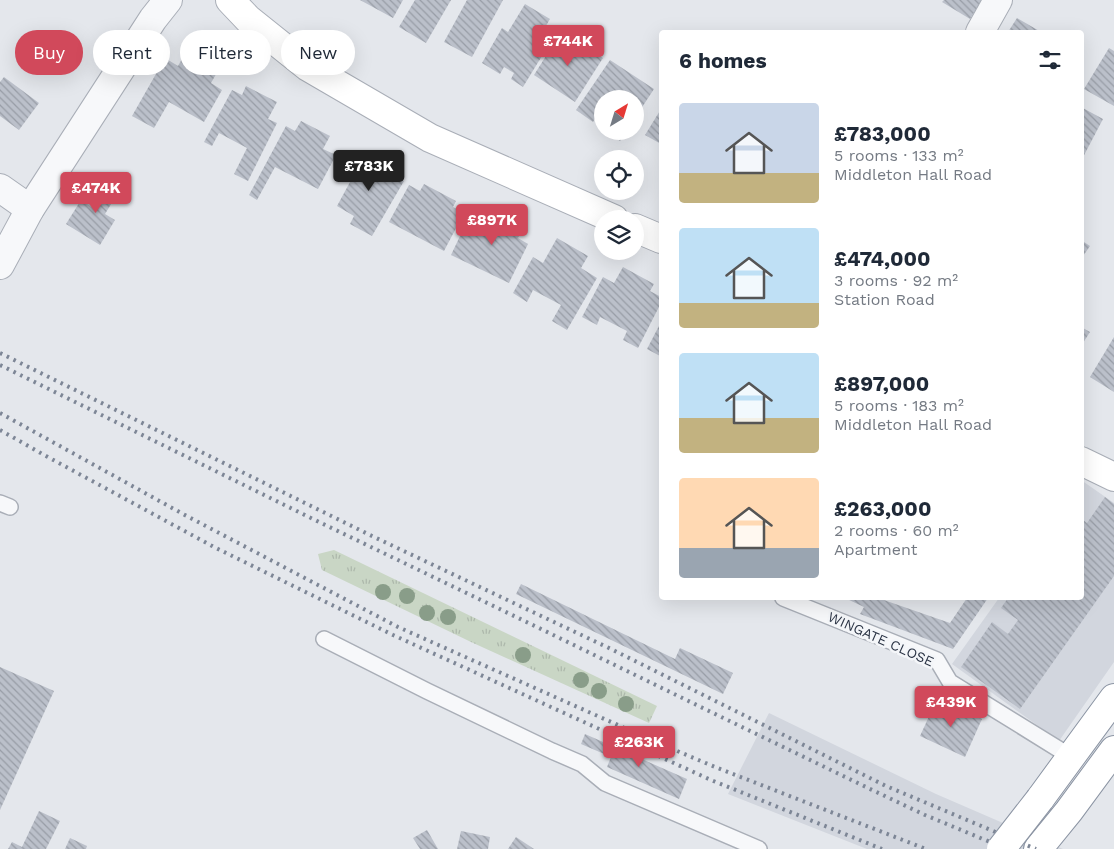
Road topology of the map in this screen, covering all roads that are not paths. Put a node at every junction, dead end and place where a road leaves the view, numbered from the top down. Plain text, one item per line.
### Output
1 (168, 0) edge
2 (230, 0) edge
3 (998, 0) edge
4 (981, 30) edge
5 (0, 188) edge
6 (30, 209) junction
7 (594, 210) edge
8 (644, 232) edge
9 (659, 238) edge
10 (0, 265) edge
11 (1084, 462) edge
12 (1114, 477) edge
13 (788, 600) edge
14 (324, 639) dead end
15 (1114, 698) edge
16 (1114, 750) edge
17 (1069, 760) junction
18 (759, 849) edge
19 (1001, 849) edge
20 (1038, 849) edge

1 - 6 street
2 - 7 main road
3 - 4 street
5 - 6 street
6 - 10 street
8 - 9 main road
11 - 12 main road
13 - 17 lane, WINGATE CLOSE
14 - 18 lane
15 - 17 main road
16 - 20 main road
17 - 19 main road, bridge

